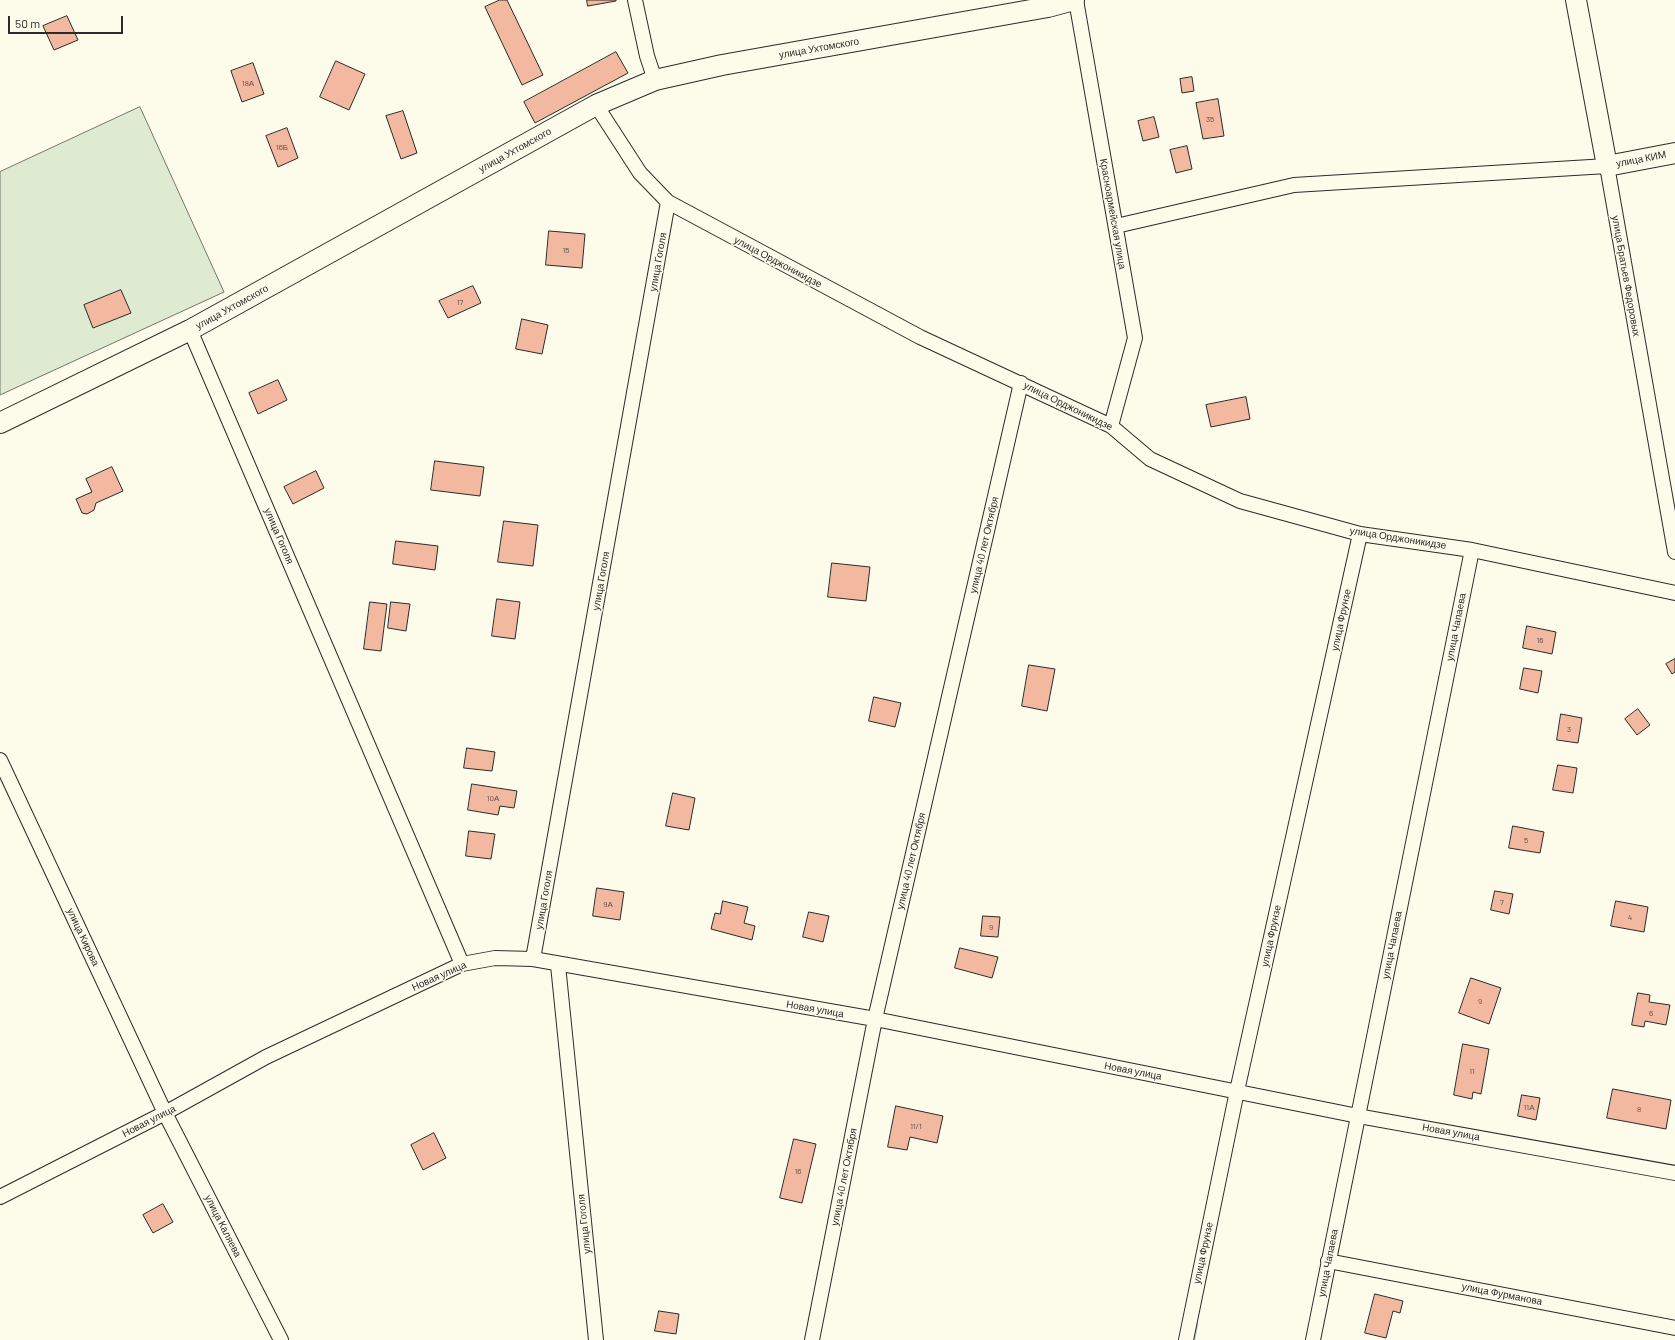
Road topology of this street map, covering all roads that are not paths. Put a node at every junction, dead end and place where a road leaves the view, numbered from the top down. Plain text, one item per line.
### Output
1 (635, 0) edge
2 (1075, 0) edge
3 (1576, 0) edge
4 (655, 80) junction
5 (596, 105) junction
6 (1675, 153) edge
7 (1606, 166) junction
8 (668, 202) junction
9 (1116, 226) junction
10 (190, 330) junction
11 (1021, 383) junction
12 (0, 423) edge
13 (1111, 426) junction
14 (1360, 534) junction
15 (1472, 550) junction
16 (1675, 552) edge
17 (1675, 593) edge
18 (0, 760) edge
19 (533, 959) junction
20 (462, 964) junction
21 (558, 965) junction
22 (875, 1019) junction
23 (1237, 1091) junction
24 (165, 1113) junction
25 (1358, 1116) junction
26 (1675, 1173) edge
27 (0, 1197) edge
28 (1328, 1261) junction
29 (1675, 1328) edge
30 (281, 1340) edge
31 (596, 1340) edge
32 (812, 1340) edge
33 (1186, 1340) edge
34 (1313, 1340) edge

1 - 4 street
2 - 4 main road, улица Ухтомского
2 - 9 street, Красноармейская улица
3 - 7 main road, улица Братьев Федоровых
4 - 5 main road, улица Ухтомского
5 - 8 street, улица Орджоникидзе
5 - 10 main road, улица Ухтомского
6 - 7 main road, улица КИМ
7 - 9 street
7 - 16 street, улица Братьев Федоровых
8 - 11 street, улица Орджоникидзе
8 - 19 street, улица Гоголя
9 - 13 street, Красноармейская улица
10 - 12 main road, улица Ухтомского
10 - 20 street, улица Гоголя
11 - 13 street, улица Орджоникидзе
11 - 22 street, улица 40 лет Октября
13 - 14 street, улица Орджоникидзе
14 - 15 street, улица Орджоникидзе
14 - 23 street, улица Фрунзе
15 - 17 street, улица Орджоникидзе
15 - 25 street, улица Чапаева
18 - 24 street, улица Кирова
19 - 20 street, Новая улица
19 - 21 street, Новая улица
20 - 24 street, Новая улица
21 - 22 street, Новая улица
21 - 31 street, улица Гоголя
22 - 23 street, Новая улица
22 - 32 street, улица 40 лет Октября
23 - 25 street, Новая улица
23 - 33 street, улица Фрунзе
24 - 27 street, Новая улица
24 - 30 street, улица Каляева
25 - 26 street, Новая улица
25 - 28 street, улица Чапаева
28 - 29 street, улица Фурманова
28 - 34 street, улица Чапаева

